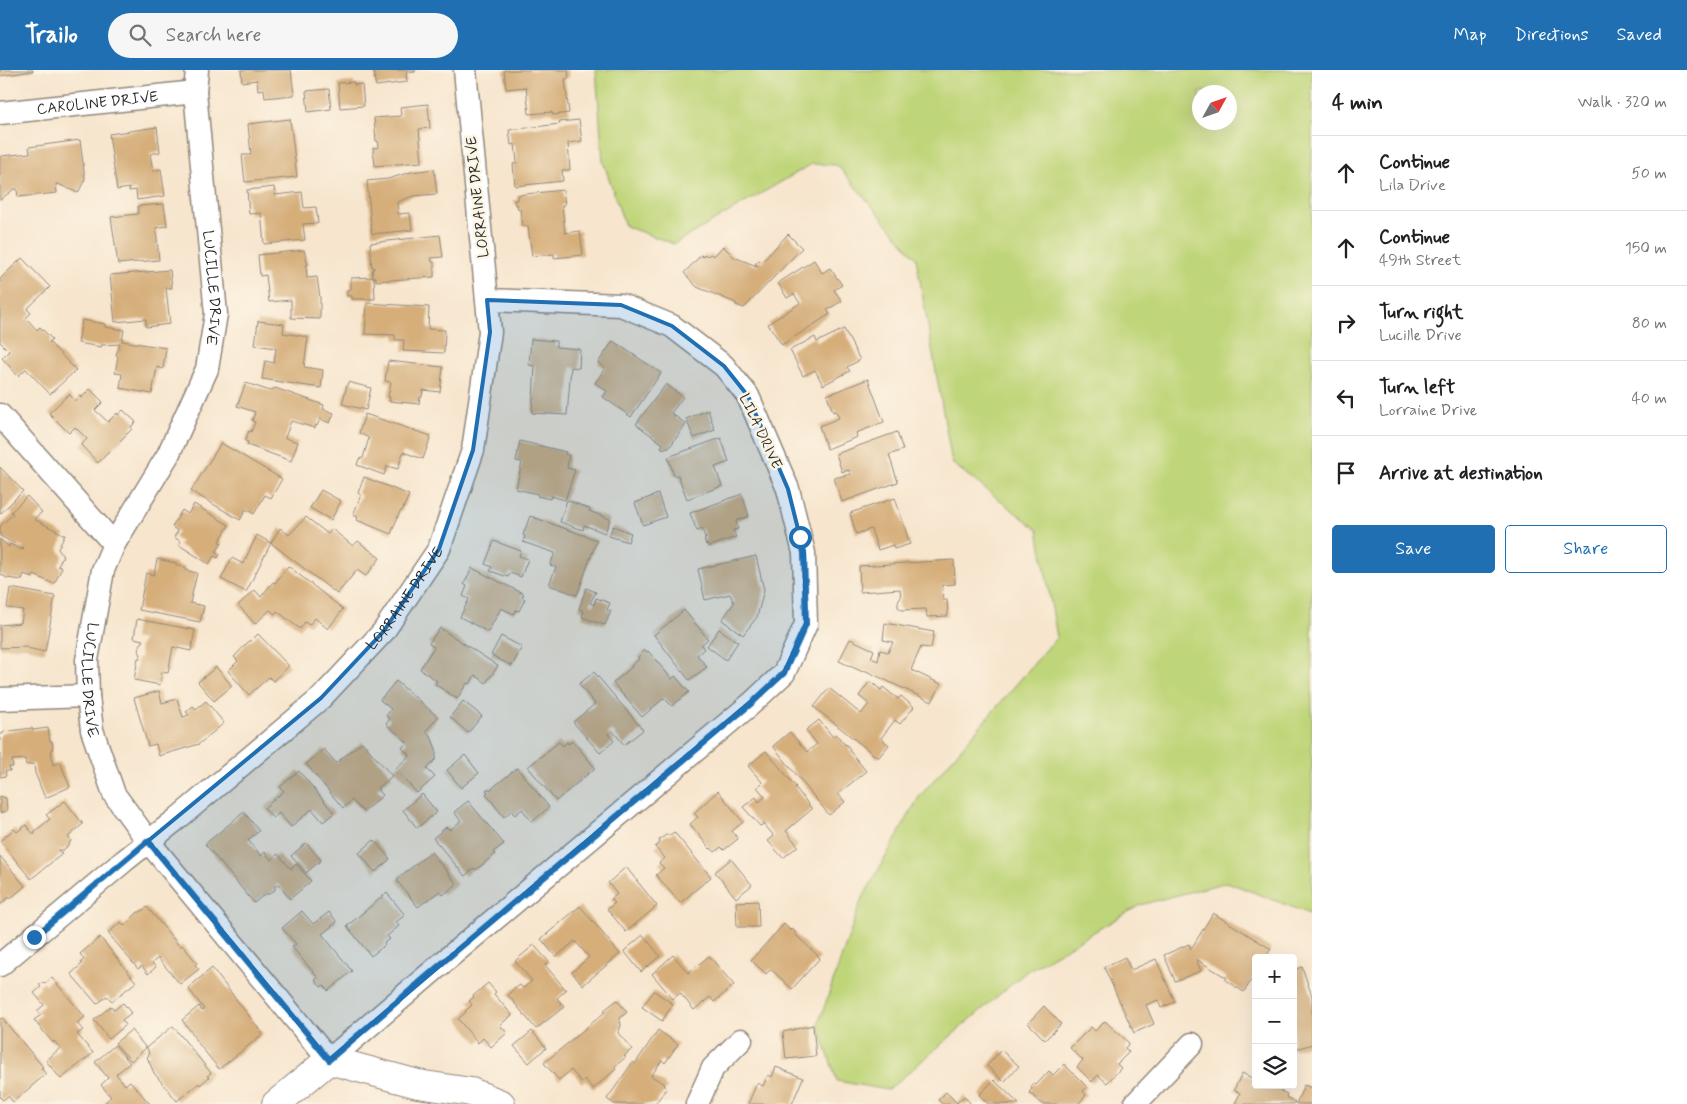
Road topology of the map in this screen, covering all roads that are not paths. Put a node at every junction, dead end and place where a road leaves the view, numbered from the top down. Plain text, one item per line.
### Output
1 (464, 70) edge
2 (196, 81) edge
3 (0, 113) edge
4 (488, 300) junction
5 (0, 415) edge
6 (114, 544) junction
7 (88, 696) junction
8 (0, 699) edge
9 (148, 841) junction
10 (0, 965) edge
11 (741, 1040) dead end
12 (1192, 1044) dead end
13 (329, 1060) junction
14 (276, 1104) edge
15 (501, 1104) edge
16 (697, 1104) edge
17 (1135, 1104) edge

1 - 4 street, LORRAINE DRIVE
2 - 3 street, CAROLINE DRIVE
2 - 6 street, LUCILLE DRIVE
4 - 9 street, LORRAINE DRIVE
4 - 13 street, LILA DRIVE
5 - 6 street
6 - 7 street, LUCILLE DRIVE
7 - 8 street
7 - 9 street, LUCILLE DRIVE
9 - 10 street, LORRAINE DRIVE
9 - 13 street, LUCILLE DRIVE
11 - 16 street
12 - 17 street
13 - 14 street
13 - 15 street

